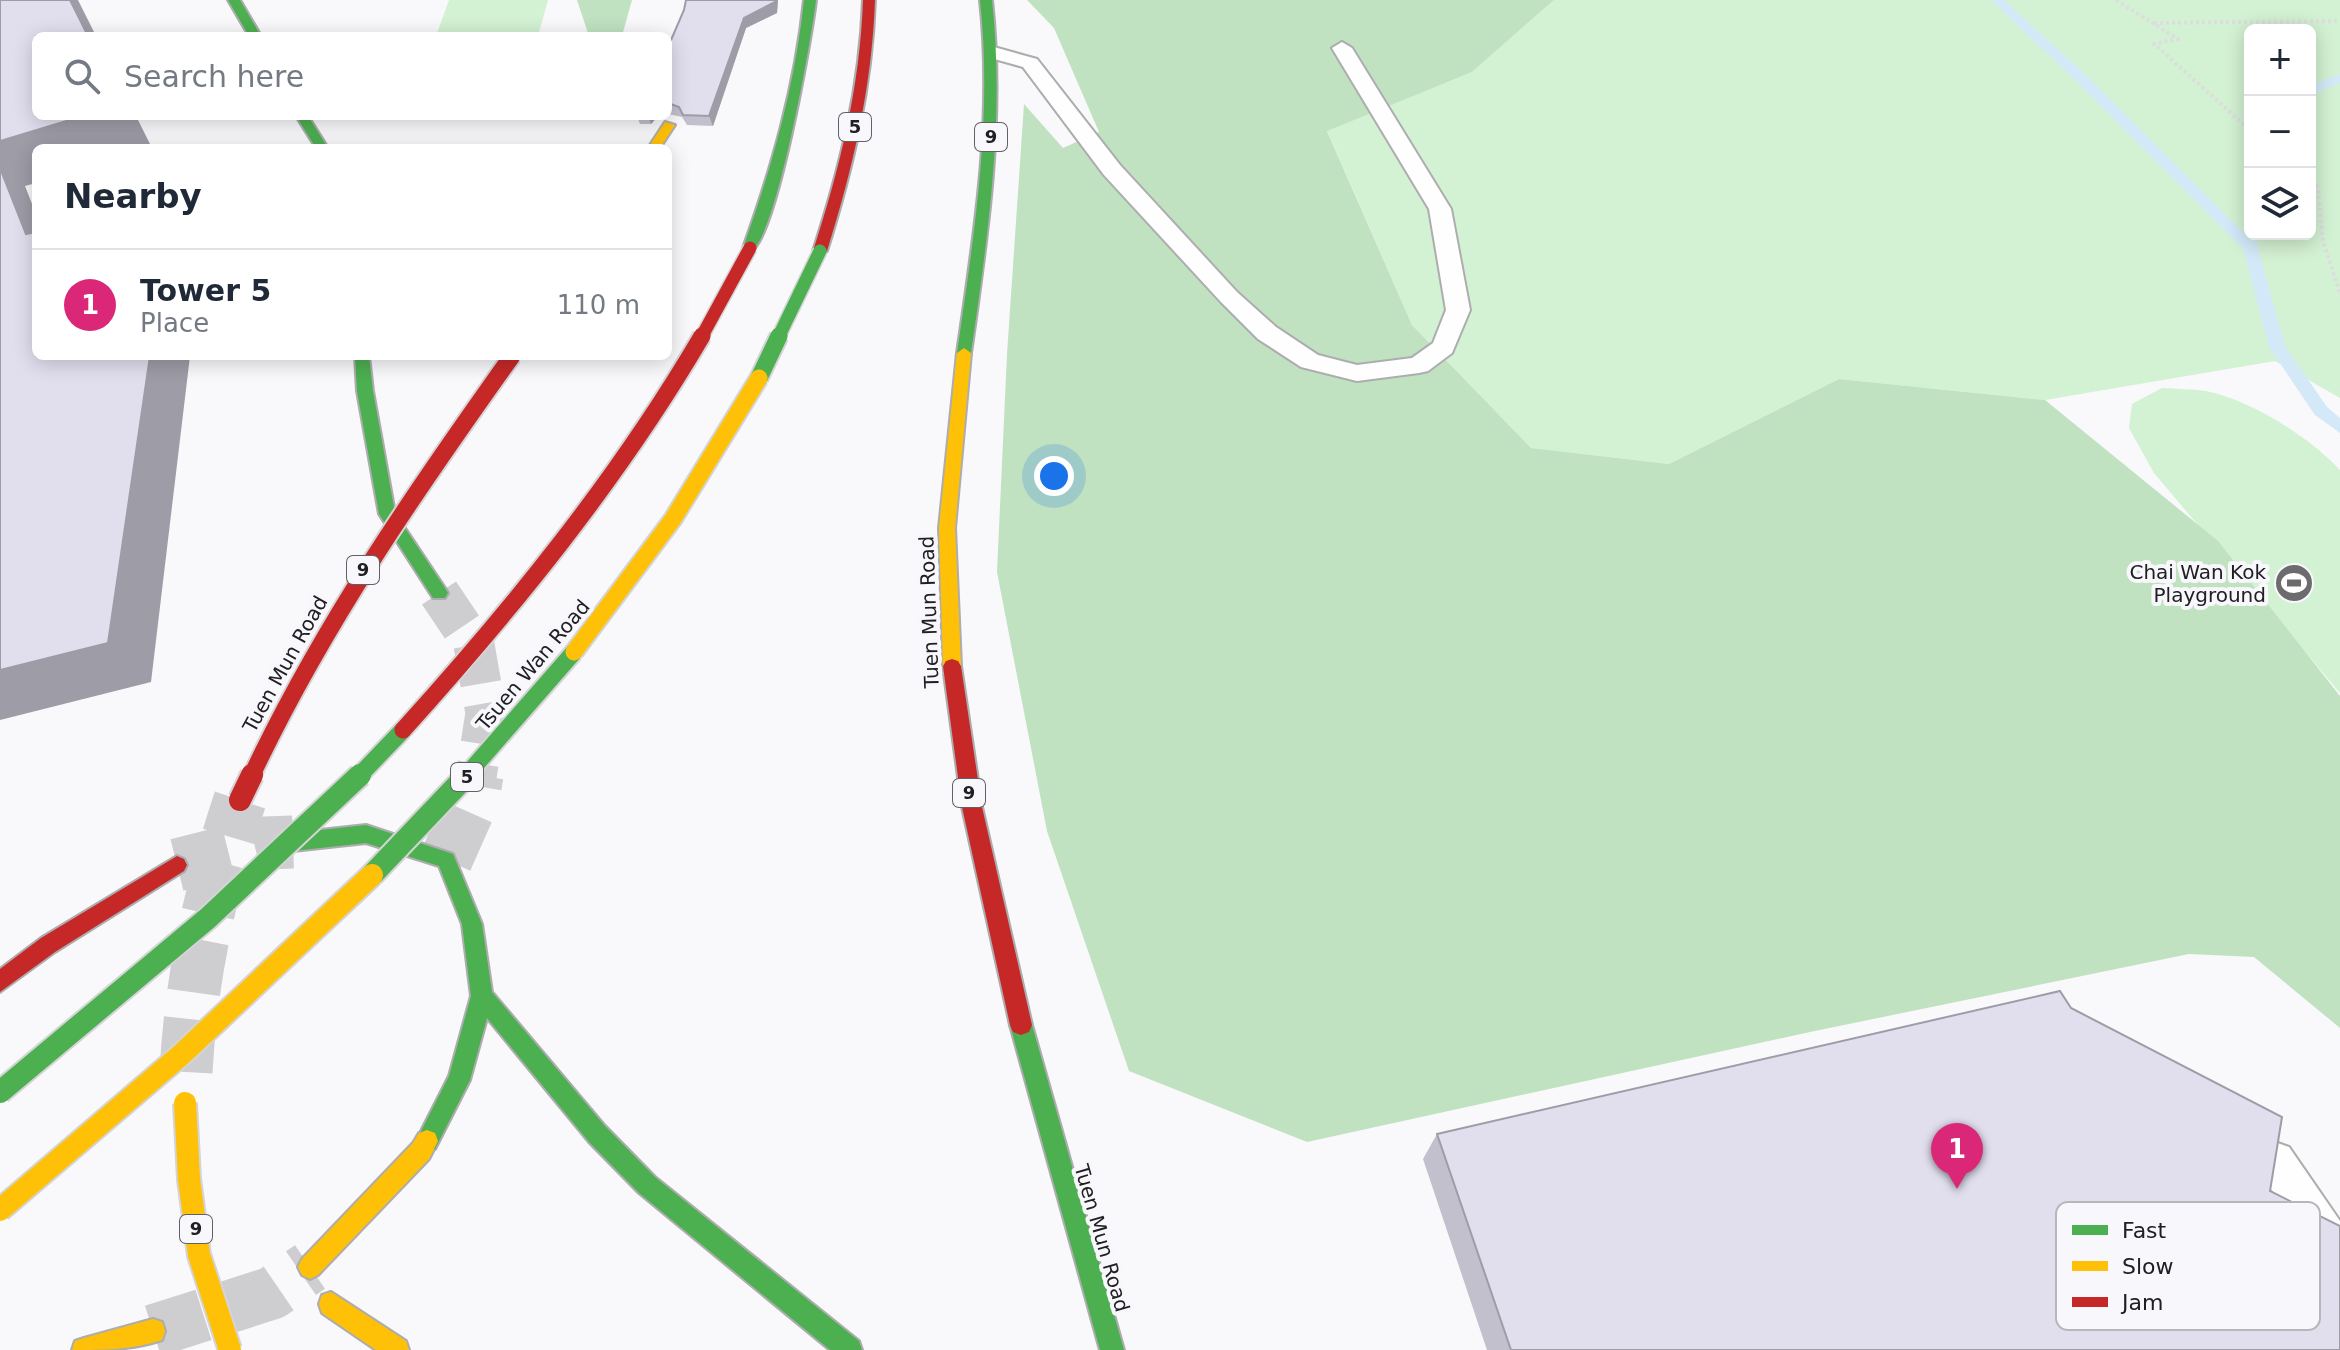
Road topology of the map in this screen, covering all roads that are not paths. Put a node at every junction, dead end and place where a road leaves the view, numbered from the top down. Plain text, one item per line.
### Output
1 (234, 0) edge
2 (810, 0) edge
3 (869, 0) edge
4 (986, 0) edge
5 (253, 32) edge
6 (1342, 48) dead end
7 (994, 53) junction
8 (304, 120) edge
9 (669, 125) dead end
10 (320, 144) edge
11 (657, 144) edge
12 (362, 360) edge
13 (509, 360) edge
14 (439, 593) tunnel mouth
15 (240, 800) tunnel mouth
16 (293, 842) tunnel mouth
17 (177, 865) tunnel mouth
18 (0, 982) edge
19 (482, 996) junction
20 (0, 1092) edge
21 (185, 1103) dead end
22 (2275, 1161) edge
23 (2303, 1202) edge
24 (0, 1210) edge
25 (2320, 1226) edge
26 (2340, 1255) edge
27 (310, 1267) tunnel mouth
28 (331, 1304) dead end
29 (153, 1331) tunnel mouth
30 (84, 1350) edge
31 (230, 1350) edge
32 (397, 1350) edge
33 (850, 1350) edge
34 (1112, 1350) edge

1 - 5 main road
2 - 20 main road, bridge
3 - 24 main road, Tsuen Wan Road / 5, bridge
4 - 7 main road, Tuen Mun Road / 9
6 - 7 lane
7 - 34 main road, Tuen Mun Road / 9
8 - 10 main road
9 - 11 main road
12 - 14 main road
13 - 15 main road, Tuen Mun Road / 9, bridge
16 - 19 main road
17 - 18 main road
19 - 27 main road
19 - 33 main road
21 - 31 main road, 9, bridge
22 - 23 lane
25 - 26 lane
28 - 32 main road
29 - 30 main road

